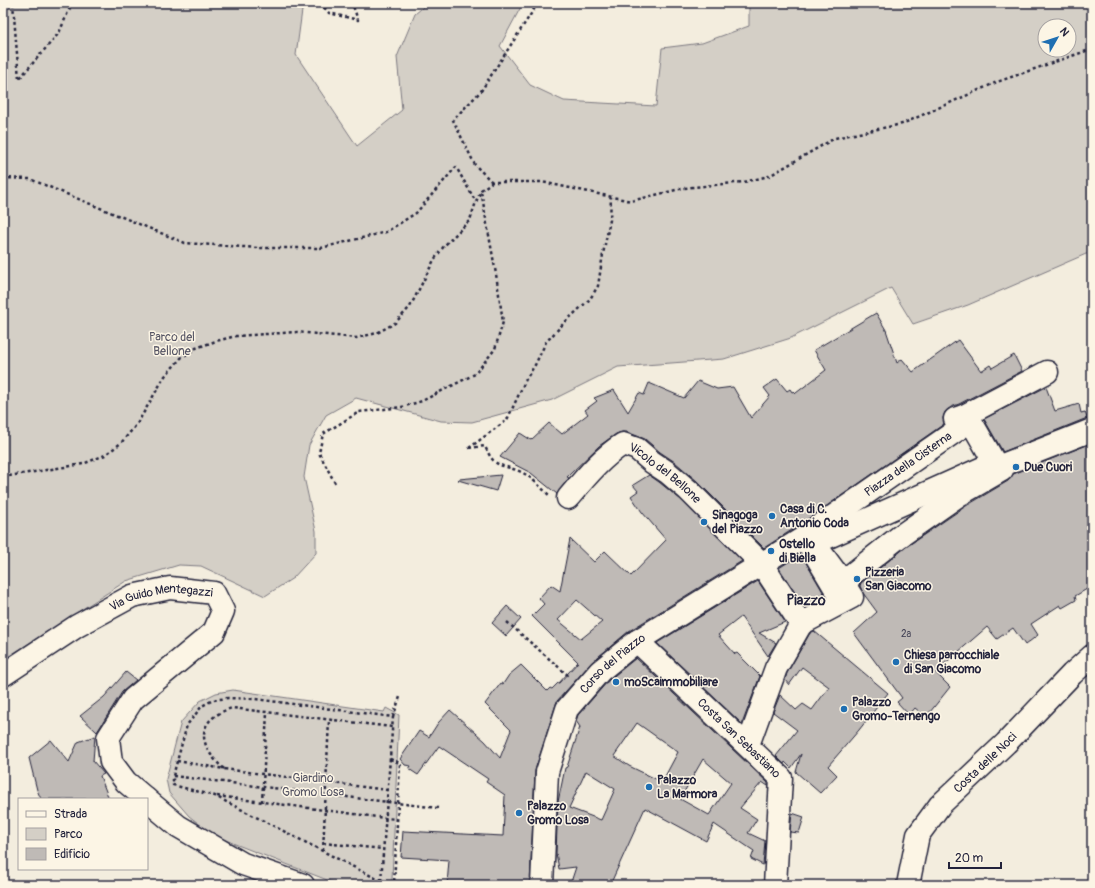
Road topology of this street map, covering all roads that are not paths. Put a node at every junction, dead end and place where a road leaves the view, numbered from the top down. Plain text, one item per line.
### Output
1 (1047, 372) dead end
2 (964, 416) junction
3 (1092, 430) edge
4 (993, 467) junction
5 (568, 498) road end
6 (812, 539) junction
7 (761, 563) junction
8 (848, 592) junction
9 (801, 624) junction
10 (637, 641) junction
11 (1092, 656) edge
12 (3, 675) edge
13 (748, 745) junction
14 (146, 798) edge
15 (148, 800) edge
16 (303, 885) edge
17 (542, 885) edge
18 (775, 885) edge
19 (908, 885) edge

1 - 2 street
2 - 4 street
2 - 6 street, Piazza della Cisterna
3 - 4 street, Piazza della Cisterna
4 - 6 street, Piazza della Cisterna
4 - 8 street
5 - 7 street, Vicolo del Bellone
6 - 7 street, Corso del Piazzo
6 - 8 street
7 - 9 street
7 - 10 street, Corso del Piazzo
8 - 9 street
9 - 13 street
10 - 13 street, Costa San Sebastiano
10 - 17 street, Corso del Piazzo
11 - 19 street, Costa delle Noci
12 - 14 street, Via Guido Mentegazzi
13 - 18 street, Costa San Sebastiano
15 - 16 street, Via Guido Mentegazzi

